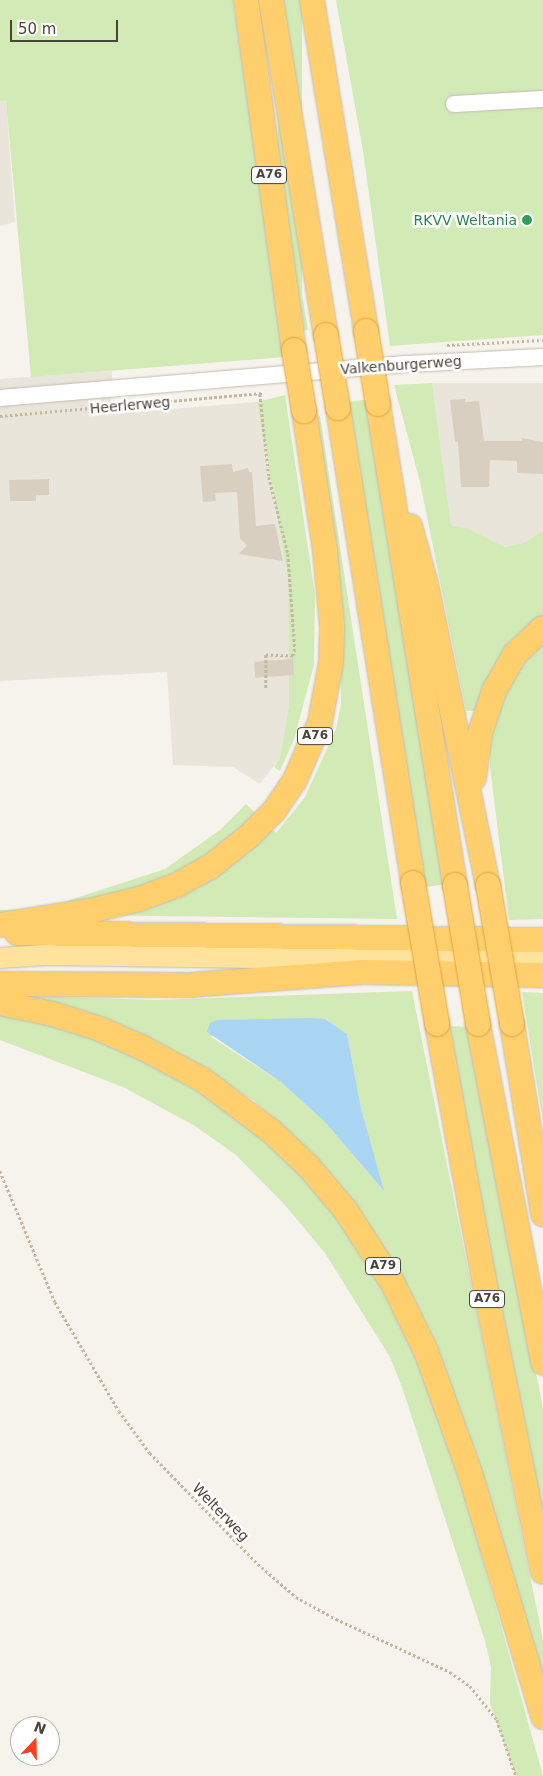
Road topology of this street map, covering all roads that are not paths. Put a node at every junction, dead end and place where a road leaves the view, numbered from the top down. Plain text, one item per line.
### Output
1 (246, 0) edge
2 (271, 0) edge
3 (312, 0) edge
4 (543, 100) edge
5 (454, 104) dead end
6 (543, 357) edge
7 (260, 385) joint
8 (0, 398) edge
9 (379, 410) junction
10 (543, 628) edge
11 (472, 796) junction
12 (0, 925) edge
13 (0, 933) edge
14 (543, 940) edge
15 (0, 958) edge
16 (543, 962) edge
17 (543, 975) edge
18 (0, 984) edge
19 (0, 1003) edge
20 (539, 1176) edge
21 (543, 1214) edge
22 (543, 1363) edge
23 (543, 1572) edge
24 (543, 1717) edge

1 - 12 highway, A76, bridge
2 - 23 highway, A76, bridge
3 - 9 highway, bridge
4 - 5 street
6 - 7 street, Valkenburgerweg
7 - 8 street, Heerlerweg
9 - 11 highway
9 - 22 highway, bridge
10 - 11 highway
11 - 20 highway, bridge
13 - 14 highway
15 - 16 main road
17 - 18 highway
19 - 24 highway, A79
20 - 21 highway

